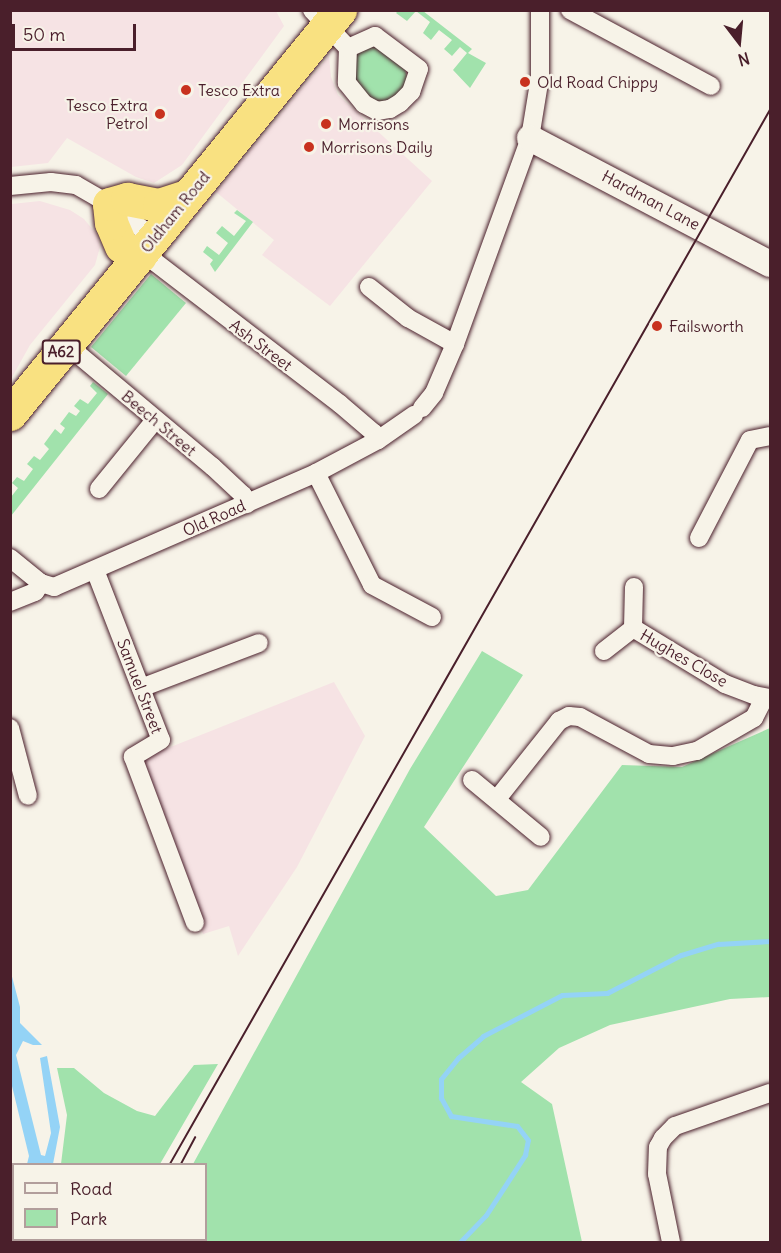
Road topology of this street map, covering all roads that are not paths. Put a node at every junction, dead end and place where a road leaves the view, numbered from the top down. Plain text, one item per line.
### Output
1 (540, 10) edge
2 (570, 10) edge
3 (332, 24) edge
4 (711, 86) dead end
5 (530, 138) junction
6 (10, 186) edge
7 (188, 196) junction
8 (109, 204) junction
9 (147, 247) junction
10 (771, 264) edge
11 (369, 287) dead end
12 (455, 344) junction
13 (67, 345) junction
14 (10, 414) edge
15 (155, 420) junction
16 (771, 436) edge
17 (378, 440) junction
18 (316, 473) junction
19 (99, 489) dead end
20 (247, 504) junction
21 (699, 538) dead end
22 (10, 558) edge
23 (94, 570) junction
24 (41, 583) junction
25 (633, 586) dead end
26 (10, 602) edge
27 (432, 617) dead end
28 (633, 628) junction
29 (259, 643) dead end
30 (604, 651) dead end
31 (141, 688) junction
32 (767, 698) edge
33 (10, 728) edge
34 (472, 780) dead end
35 (28, 796) dead end
36 (497, 799) junction
37 (541, 837) dead end
38 (195, 923) dead end
39 (771, 1093) edge
40 (671, 1242) edge

1 - 5 street, Old Road
2 - 4 street
3 - 3 street
3 - 7 highway, Oldham Road / A62
5 - 10 street, Hardman Lane
5 - 12 street, Old Road
6 - 8 street
7 - 8 highway
7 - 9 highway, Oldham Road / A62
8 - 9 highway
9 - 13 highway, Oldham Road / A62
9 - 17 street, Ash Street
11 - 12 street
12 - 17 street, Old Road
13 - 14 highway, Oldham Road / A62
13 - 15 street, Beech Street
15 - 19 street
15 - 20 street, Beech Street
16 - 21 street
17 - 18 street, Old Road
18 - 20 street, Old Road
18 - 27 street
20 - 23 street, Old Road
22 - 24 street
23 - 24 street, Old Road
23 - 31 street, Samuel Street
24 - 26 street, Old Road
25 - 28 street, Hughes Close
28 - 30 street, Hughes Close
28 - 32 street, Hughes Close
29 - 31 street
31 - 38 street, Samuel Street
32 - 36 street
33 - 35 street
34 - 36 street
36 - 37 street
39 - 40 street

